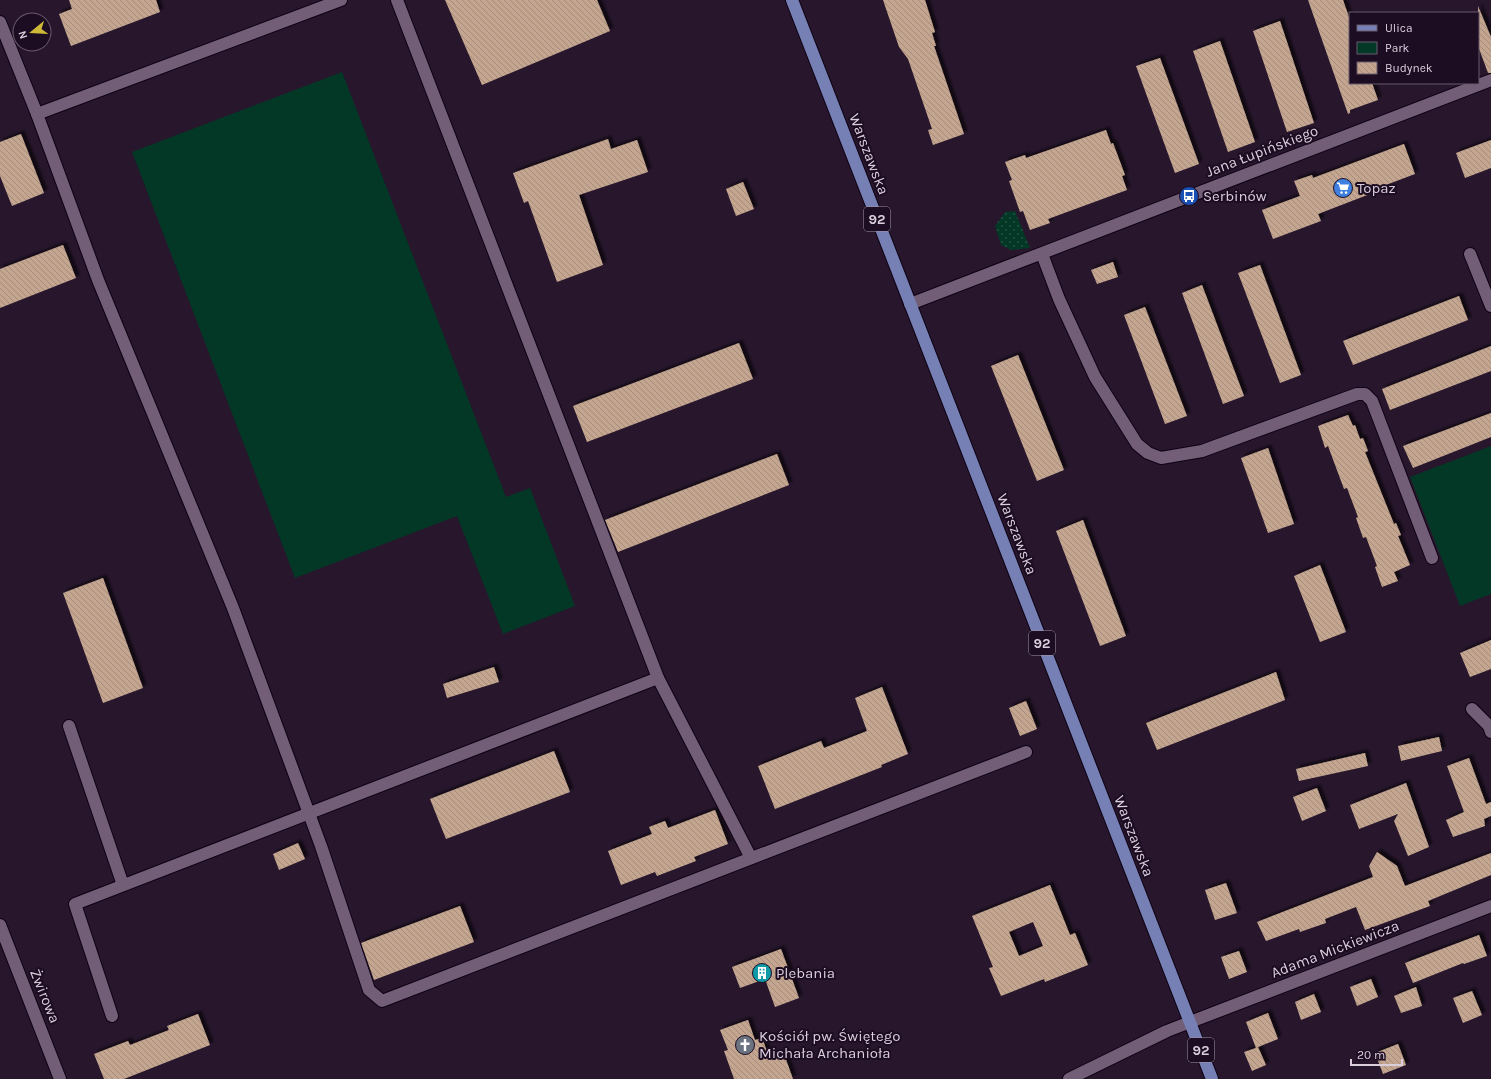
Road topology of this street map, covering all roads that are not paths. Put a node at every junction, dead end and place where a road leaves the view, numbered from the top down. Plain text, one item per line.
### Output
1 (341, 0) edge
2 (396, 0) edge
3 (792, 0) edge
4 (0, 22) edge
5 (1491, 80) edge
6 (37, 114) junction
7 (1042, 254) junction
8 (1470, 254) dead end
9 (910, 304) junction
10 (1491, 306) edge
11 (1432, 558) dead end
12 (658, 678) junction
13 (1472, 709) dead end
14 (70, 726) dead end
15 (1491, 732) edge
16 (1026, 752) dead end
17 (309, 813) junction
18 (751, 858) junction
19 (123, 885) junction
20 (1491, 906) edge
21 (0, 925) edge
22 (112, 1016) dead end
23 (1189, 1022) junction
24 (60, 1079) edge
25 (1069, 1079) edge
26 (1212, 1079) edge

1 - 6 street
2 - 12 street
3 - 9 main road, Warszawska / 92
4 - 6 street
5 - 7 street, Jana Łupińskiego
6 - 17 street
7 - 9 street, Jana Łupińskiego
7 - 11 street
8 - 10 street
9 - 23 main road, Warszawska / 92
12 - 17 street
12 - 18 street
13 - 15 street
14 - 19 street
16 - 18 street
17 - 18 street
17 - 19 street
19 - 22 street
20 - 23 street, Adama Mickiewicza
21 - 24 street, Żwirowa
23 - 25 street, Adama Mickiewicza
23 - 26 main road, Warszawska / 92

